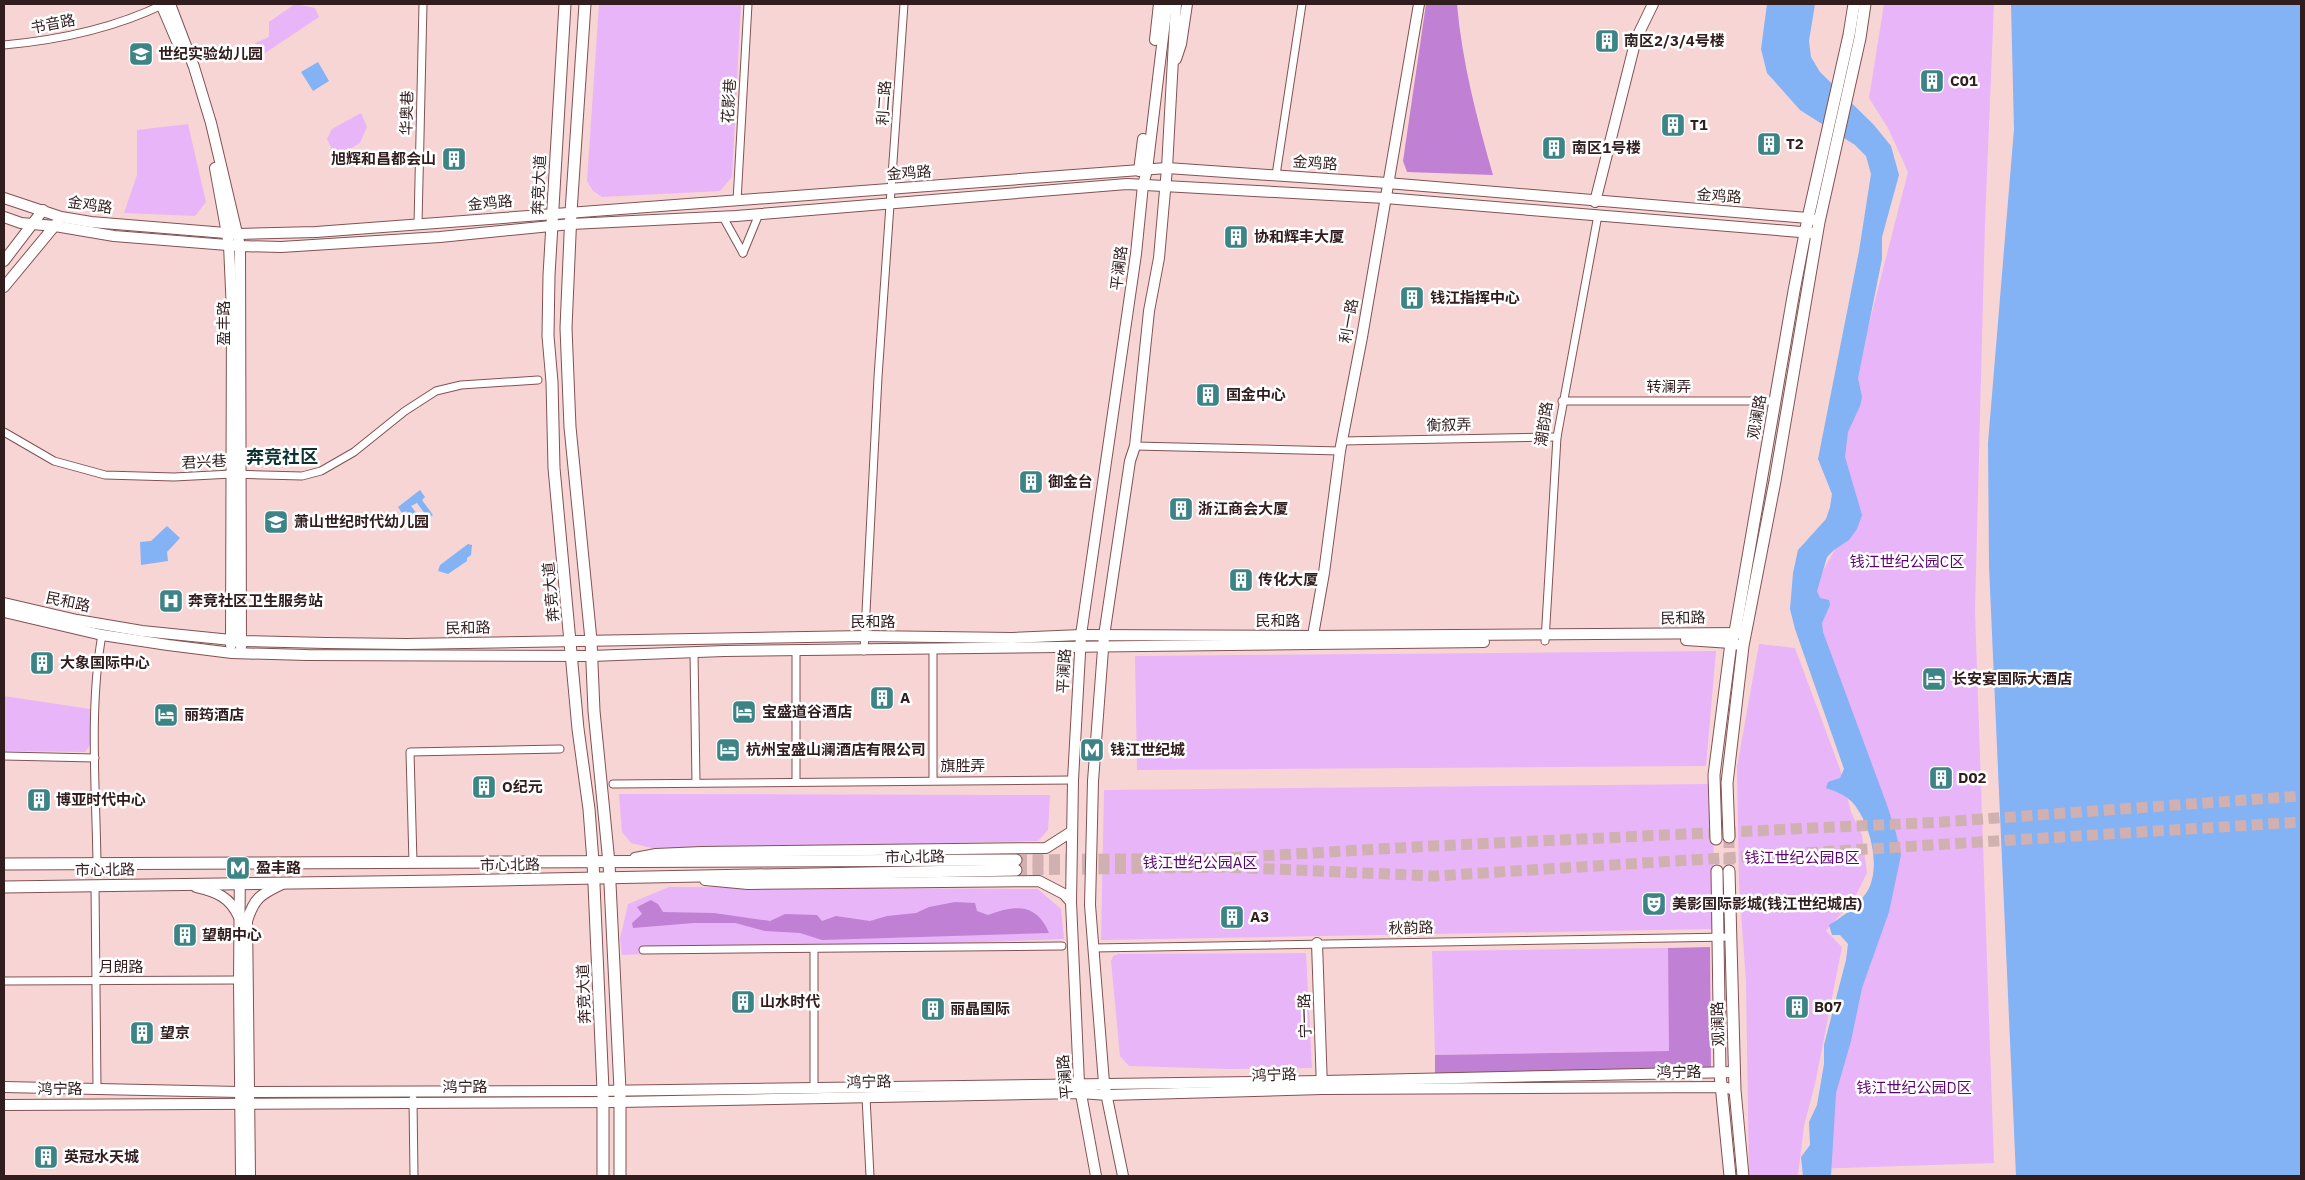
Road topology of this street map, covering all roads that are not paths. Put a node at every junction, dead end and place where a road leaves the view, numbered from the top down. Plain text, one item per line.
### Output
1 (164, 4) edge
2 (423, 4) edge
3 (565, 4) edge
4 (585, 4) edge
5 (748, 4) edge
6 (904, 4) edge
7 (1158, 4) edge
8 (1167, 4) edge
9 (1176, 4) edge
10 (1187, 4) edge
11 (1302, 4) edge
12 (1418, 4) edge
13 (1653, 4) edge
14 (1854, 4) edge
15 (1865, 4) edge
16 (4, 45) edge
17 (1174, 65) junction
18 (1167, 168) junction
19 (1143, 170) junction
20 (1276, 176) junction
21 (1387, 183) junction
22 (1143, 185) junction
23 (1165, 186) junction
24 (892, 189) junction
25 (4, 198) edge
26 (1385, 198) junction
27 (737, 201) junction
28 (1595, 202) junction
29 (892, 203) junction
30 (43, 210) junction
31 (571, 212) junction
32 (552, 213) junction
33 (759, 214) junction
34 (1598, 215) junction
35 (723, 216) junction
36 (4, 217) edge
37 (61, 217) junction
38 (1808, 218) junction
39 (1819, 222) junction
40 (34, 224) junction
41 (418, 224) junction
42 (571, 224) junction
43 (55, 226) junction
44 (552, 226) junction
45 (1806, 232) junction
46 (232, 234) junction
47 (1817, 234) junction
48 (229, 246) junction
49 (240, 246) junction
50 (4, 261) edge
51 (4, 287) edge
52 (538, 380) dead end
53 (1562, 401) junction
54 (1775, 401) junction
55 (4, 432) edge
56 (1557, 437) junction
57 (1136, 446) junction
58 (1341, 446) junction
59 (236, 475) junction
60 (4, 603) edge
61 (4, 612) edge
62 (102, 635) junction
63 (1081, 635) junction
64 (865, 636) junction
65 (1737, 636) junction
66 (1545, 638) junction
67 (236, 640) junction
68 (591, 640) junction
69 (1312, 640) junction
70 (571, 641) junction
71 (1104, 642) junction
72 (1080, 647) junction
73 (933, 649) junction
74 (864, 650) junction
75 (796, 651) junction
76 (694, 652) junction
77 (236, 653) junction
78 (572, 656) junction
79 (591, 656) junction
80 (560, 749) dead end
81 (4, 756) edge
82 (95, 758) junction
83 (933, 780) junction
84 (1073, 780) junction
85 (796, 782) junction
86 (696, 783) junction
87 (613, 784) dead end
88 (1071, 832) junction
89 (1729, 837) tunnel mouth
90 (1716, 839) tunnel mouth
91 (413, 862) junction
92 (593, 862) junction
93 (97, 863) junction
94 (244, 863) junction
95 (608, 863) junction
96 (4, 864) edge
97 (1717, 871) tunnel mouth
98 (1730, 871) tunnel mouth
99 (669, 877) junction
100 (608, 878) junction
101 (594, 879) junction
102 (284, 882) junction
103 (243, 883) junction
104 (183, 884) junction
105 (95, 886) junction
106 (4, 887) edge
107 (1071, 902) junction
108 (244, 920) junction
109 (1724, 937) junction
110 (1318, 943) junction
111 (1062, 946) dead end
112 (1093, 948) junction
113 (814, 949) junction
114 (643, 950) dead end
115 (239, 980) junction
116 (4, 981) edge
117 (97, 981) junction
118 (1734, 1072) junction
119 (1720, 1074) junction
120 (1104, 1083) junction
121 (1323, 1085) junction
122 (4, 1087) edge
123 (814, 1087) junction
124 (1722, 1087) junction
125 (1080, 1088) junction
126 (97, 1089) junction
127 (620, 1090) junction
128 (1735, 1090) junction
129 (244, 1092) junction
130 (1108, 1095) junction
131 (602, 1096) junction
132 (413, 1097) junction
133 (866, 1097) junction
134 (619, 1102) junction
135 (244, 1103) junction
136 (4, 1105) edge
137 (871, 1174) edge
138 (241, 1176) edge
139 (250, 1176) edge
140 (414, 1176) edge
141 (603, 1176) edge
142 (620, 1176) edge
143 (1096, 1176) edge
144 (1123, 1176) edge
145 (1730, 1176) edge
146 (1743, 1176) edge

1 - 16 street, 书音路
1 - 46 main road, 盈丰路
2 - 41 street, 华奥巷
3 - 32 main road, 奔竞大道
4 - 31 main road, 奔竞大道
5 - 27 street, 花影巷
6 - 24 street, 利二路
7 - 19 main road
8 - 19 main road
9 - 17 main road
10 - 17 main road
11 - 20 street
12 - 21 main road, 利一路
13 - 28 main road
14 - 38 main road, 观澜路
15 - 39 main road, 观澜路
17 - 18 main road
18 - 19 main road, 金鸡路
18 - 20 main road, 金鸡路
18 - 23 main road
19 - 22 main road, 平澜路
19 - 24 main road, 金鸡路
20 - 21 main road, 金鸡路
21 - 26 main road, 利一路
21 - 28 main road, 金鸡路
22 - 23 main road, 金鸡路
22 - 29 main road, 金鸡路
22 - 63 main road, 平澜路
23 - 26 main road, 金鸡路
23 - 57 main road
24 - 27 main road, 金鸡路
24 - 29 street, 利二路
25 - 30 main road, 金鸡路
26 - 34 main road, 金鸡路
26 - 58 main road, 利一路
27 - 31 main road, 金鸡路
28 - 38 main road, 金鸡路
29 - 33 main road, 金鸡路
29 - 64 street, 利二路
30 - 37 main road, 金鸡路
30 - 40 main road
31 - 32 main road, 金鸡路
31 - 42 main road, 奔竞大道
32 - 41 main road, 金鸡路
32 - 44 main road, 奔竞大道
33 - 35 main road, 金鸡路
33 - 35 street
34 - 45 main road, 金鸡路
34 - 53 street, 潮韵路
35 - 42 main road, 金鸡路
36 - 40 main road, 金鸡路
37 - 43 main road
37 - 46 main road, 金鸡路
38 - 39 main road, 金鸡路
38 - 45 main road, 观澜路
39 - 47 main road, 观澜路
40 - 43 main road, 金鸡路
40 - 50 main road
41 - 46 main road, 金鸡路
42 - 44 main road, 金鸡路
42 - 68 main road, 奔竞大道
43 - 48 main road, 金鸡路
43 - 51 main road
44 - 49 main road, 金鸡路
44 - 70 main road, 奔竞大道
45 - 47 main road, 金鸡路
45 - 54 main road, 观澜路
46 - 48 main road, 盈丰路
46 - 49 main road, 盈丰路
47 - 65 main road, 观澜路
48 - 49 main road, 金鸡路
48 - 59 main road, 盈丰路
49 - 59 main road, 盈丰路
52 - 59 street, 君兴巷
53 - 54 street, 转澜弄
53 - 56 street, 潮韵路
54 - 65 main road, 观澜路
55 - 59 street, 君兴巷
56 - 58 street, 衡叙弄
56 - 66 street, 潮韵路
57 - 58 street, 衡叙弄
57 - 71 main road
58 - 69 main road, 利一路
59 - 67 main road, 盈丰路
60 - 67 main road, 民和路
61 - 62 main road, 民和路
62 - 77 main road, 民和路
62 - 82 street
63 - 64 main road, 民和路
63 - 71 main road, 民和路
63 - 72 main road, 平澜路
64 - 68 main road, 民和路
64 - 74 street, 利二路
65 - 66 main road, 民和路
65 - 89 main road, 观澜路
65 - 90 main road, 观澜路
66 - 69 main road, 民和路
67 - 70 main road, 民和路
67 - 77 main road, 盈丰路
68 - 70 main road, 民和路
68 - 79 main road, 奔竞大道
69 - 71 main road, 民和路
70 - 78 main road, 奔竞大道
71 - 72 main road, 民和路
71 - 112 main road
72 - 73 main road, 民和路
72 - 84 main road, 平澜路
73 - 74 main road, 民和路
73 - 83 street
74 - 75 main road, 民和路
75 - 76 main road, 民和路
75 - 85 street
76 - 79 main road, 民和路
76 - 86 street
77 - 78 main road, 民和路
78 - 79 main road, 民和路
78 - 92 main road, 奔竞大道
79 - 95 main road, 奔竞大道
80 - 91 street
81 - 82 street
82 - 93 street
83 - 84 street, 旗胜弄
83 - 85 street, 旗胜弄
84 - 88 main road, 平澜路
85 - 86 street, 旗胜弄
86 - 87 street, 旗胜弄
88 - 95 main road
88 - 107 main road, 平澜路
91 - 92 main road, 市心北路
91 - 94 main road, 市心北路
92 - 95 main road, 市心北路
92 - 101 main road, 奔竞大道
93 - 94 main road, 市心北路
93 - 96 main road, 市心北路
94 - 103 main road
95 - 99 main road, 市心北路
95 - 100 main road, 奔竞大道
97 - 109 main road, 观澜路
98 - 109 main road, 观澜路
99 - 100 main road, 市心北路
99 - 107 main road
100 - 101 main road, 市心北路
100 - 127 main road, 奔竞大道
101 - 102 main road, 市心北路
101 - 131 main road, 奔竞大道
102 - 103 main road, 市心北路
102 - 108 main road
103 - 104 main road, 市心北路
103 - 108 main road
104 - 105 main road, 市心北路
104 - 108 main road
105 - 106 main road, 市心北路
105 - 117 street
107 - 125 main road, 平澜路
108 - 115 main road
108 - 129 main road
109 - 110 street, 秋韵路
109 - 118 main road, 观澜路
109 - 119 main road, 观澜路
110 - 112 street, 秋韵路
110 - 121 main road, 宁一路
111 - 113 street
112 - 120 main road
113 - 114 street
113 - 123 street
115 - 117 street, 月朗路
115 - 129 main road
116 - 117 street, 月朗路
117 - 126 street
118 - 119 main road, 鸿宁路
118 - 128 main road, 观澜路
119 - 121 main road, 鸿宁路
119 - 124 main road, 观澜路
120 - 121 main road, 鸿宁路
120 - 125 main road, 鸿宁路
120 - 130 main road
121 - 124 main road, 鸿宁路
121 - 130 main road, 鸿宁路
122 - 126 main road, 鸿宁路
123 - 125 main road, 鸿宁路
123 - 127 main road, 鸿宁路
124 - 128 main road, 鸿宁路
124 - 145 main road, 观澜路
125 - 130 main road, 鸿宁路
125 - 133 main road, 鸿宁路
125 - 143 main road, 平澜路
126 - 129 main road, 鸿宁路
127 - 131 main road, 鸿宁路
127 - 134 main road, 奔竞大道
128 - 146 main road, 观澜路
129 - 132 main road, 鸿宁路
129 - 135 main road
130 - 144 main road
131 - 132 main road, 鸿宁路
131 - 134 main road, 鸿宁路
131 - 141 main road, 奔竞大道
132 - 135 main road, 鸿宁路
132 - 140 street
133 - 134 main road, 鸿宁路
133 - 137 street
134 - 142 main road, 奔竞大道
135 - 136 main road, 鸿宁路
135 - 138 main road
135 - 139 main road

